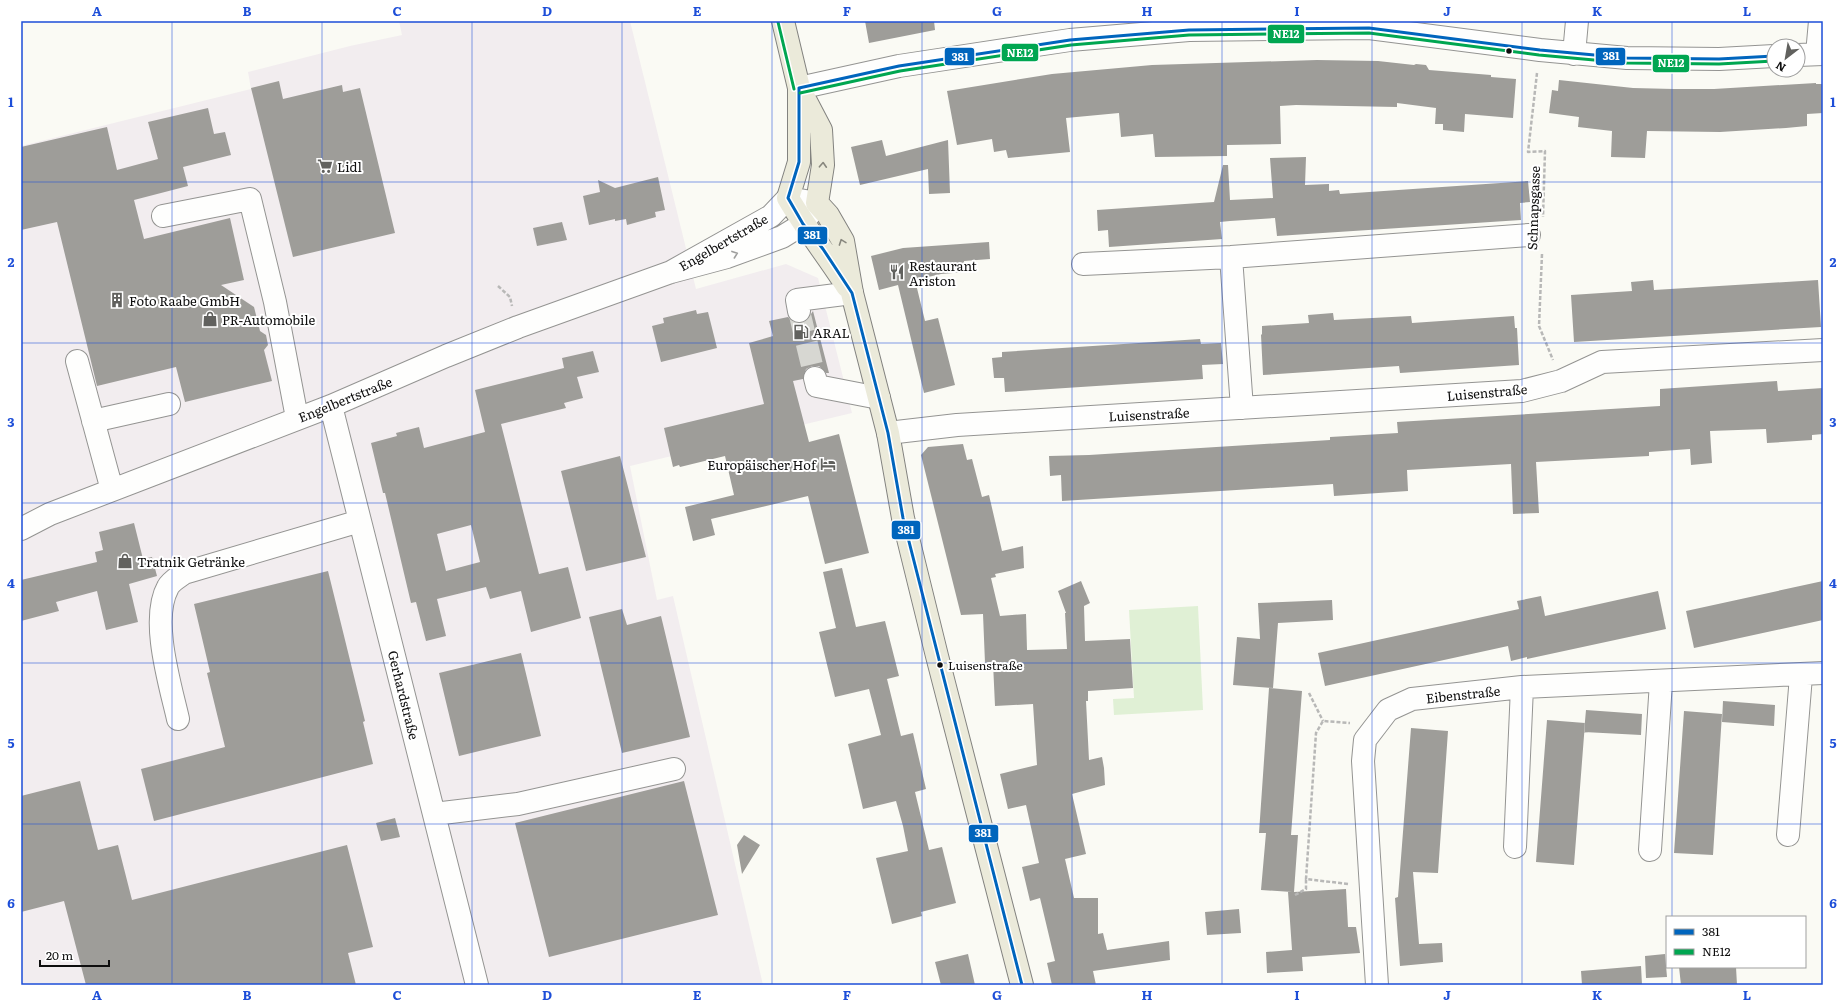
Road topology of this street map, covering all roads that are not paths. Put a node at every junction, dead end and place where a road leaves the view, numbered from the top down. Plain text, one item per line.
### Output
1 (783, 21) edge
2 (1577, 21) edge
3 (1820, 21) edge
4 (1574, 54) junction
5 (1813, 54) edge
6 (1766, 56) edge
7 (799, 88) junction
8 (788, 198) junction
9 (817, 203) junction
10 (163, 216) dead end
11 (803, 224) junction
12 (1538, 234) road end
13 (1231, 257) junction
14 (1083, 264) dead end
15 (670, 272) junction
16 (852, 294) junction
17 (799, 311) tunnel mouth
18 (1823, 350) edge
19 (77, 361) dead end
20 (815, 378) tunnel mouth
21 (879, 398) junction
22 (168, 404) dead end
23 (331, 406) junction
24 (1242, 408) junction
25 (297, 418) junction
26 (93, 421) junction
27 (888, 433) junction
28 (112, 490) junction
29 (360, 521) junction
30 (21, 529) edge
31 (1823, 674) edge
32 (1801, 676) junction
33 (1661, 682) junction
34 (1522, 688) junction
35 (178, 718) dead end
36 (674, 768) dead end
37 (434, 814) junction
38 (1788, 835) dead end
39 (1515, 847) dead end
40 (1650, 850) dead end
41 (477, 985) edge
42 (1022, 985) edge
43 (1377, 985) edge

1 - 7 main road
2 - 4 street
3 - 5 street
4 - 6 street
4 - 7 street
7 - 8 main road
9 -> 7 main road
8 - 9 street
8 - 11 main road
8 - 15 street, Engelbertstraße
9 - 11 street, Engelbertstraße
16 -> 9 main road
10 - 25 street
15 -> 11 street, Engelbertstraße
11 - 16 main road
12 - 13 street
13 - 14 street
13 - 24 street
15 - 23 street, Engelbertstraße
16 - 17 street
16 - 21 main road
18 - 24 street, Luisenstraße
19 - 26 street
20 - 21 street
21 - 27 main road
22 - 26 street
23 - 25 street, Engelbertstraße
23 - 29 street, Gerhardstraße
24 - 27 street, Luisenstraße
25 - 28 street, Engelbertstraße
26 - 28 street
27 - 42 main road
28 - 30 street, Engelbertstraße
29 - 35 street
29 - 37 street, Gerhardstraße
31 - 32 street, Eibenstraße
32 - 33 street, Eibenstraße
32 - 38 street
33 - 34 street, Eibenstraße
33 - 40 street
34 - 39 street
34 - 43 street, Eibenstraße
36 - 37 street
37 - 41 street, Gerhardstraße

